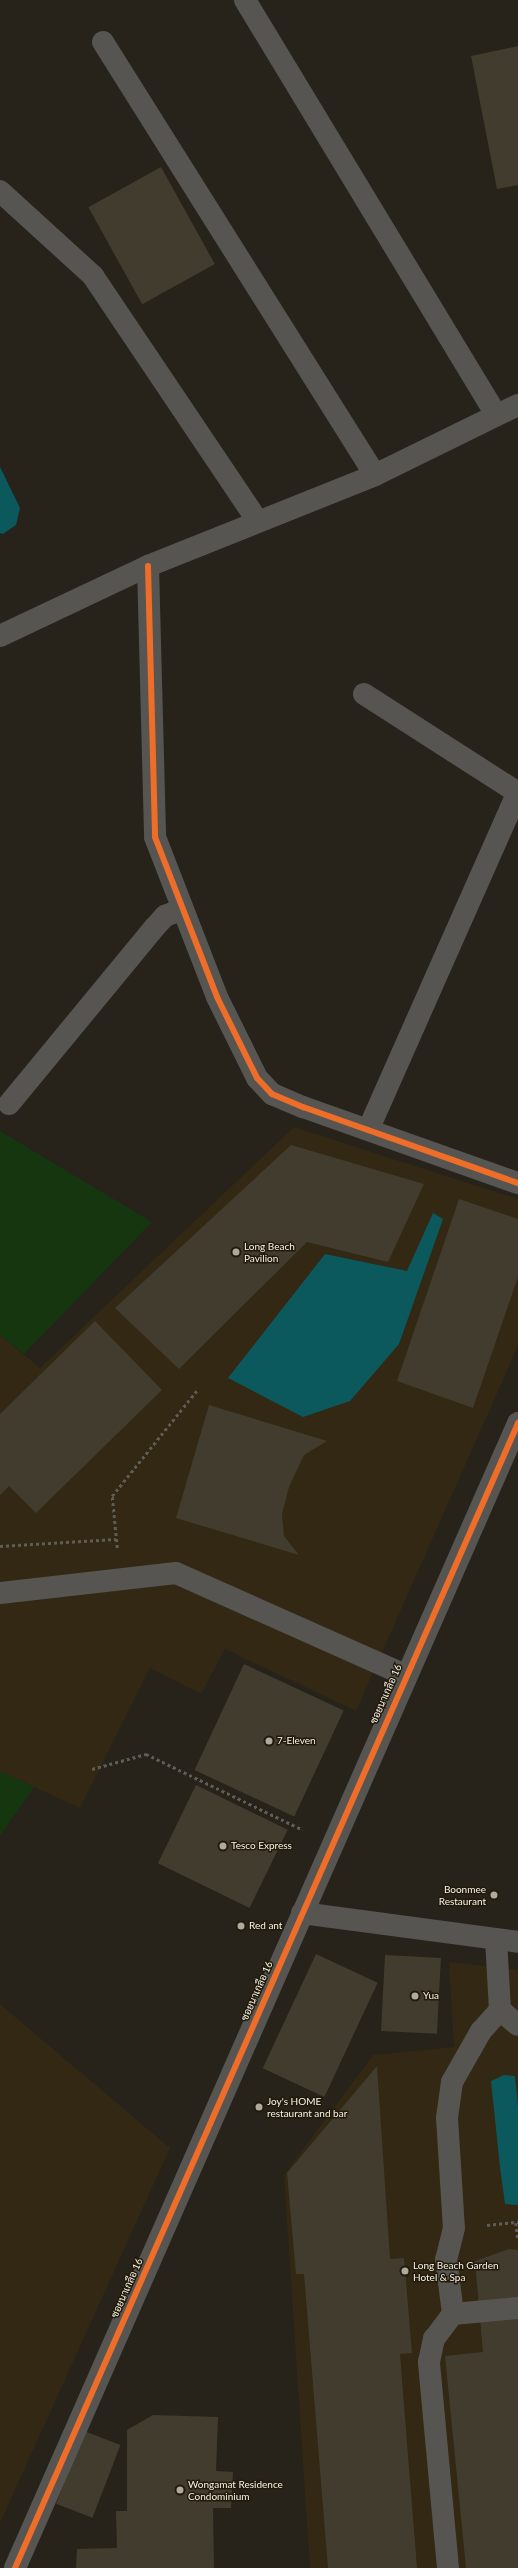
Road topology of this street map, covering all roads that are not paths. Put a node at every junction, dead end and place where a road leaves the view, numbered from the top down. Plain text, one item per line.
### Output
1 (244, 0) edge
2 (103, 42) dead end
3 (0, 191) edge
4 (518, 405) edge
5 (496, 414) junction
6 (375, 475) junction
7 (257, 520) junction
8 (148, 566) junction
9 (0, 636) edge
10 (364, 694) dead end
11 (518, 792) edge
12 (182, 909) junction
13 (9, 1104) dead end
14 (369, 1128) junction
15 (518, 1183) edge
16 (518, 1423) edge
17 (0, 1593) edge
18 (405, 1675) junction
19 (302, 1913) junction
20 (496, 1940) junction
21 (518, 1942) edge
22 (500, 2010) junction
23 (518, 2025) edge
24 (518, 2308) edge
25 (453, 2314) junction
26 (15, 2568) edge
27 (448, 2568) edge

1 - 5 street
2 - 6 street
3 - 7 street
4 - 5 street
5 - 6 street
6 - 7 street
7 - 8 street
8 - 9 street
8 - 12 street
10 - 11 street
11 - 14 street
12 - 13 street
12 - 14 street
14 - 15 street
16 - 18 street, ซอยนาเกลือ 16
17 - 18 street
18 - 19 street, ซอยนาเกลือ 16
19 - 20 street
19 - 26 street, ซอยนาเกลือ 16
20 - 21 street
20 - 22 street
22 - 23 street
22 - 25 street
24 - 25 street
25 - 27 street

